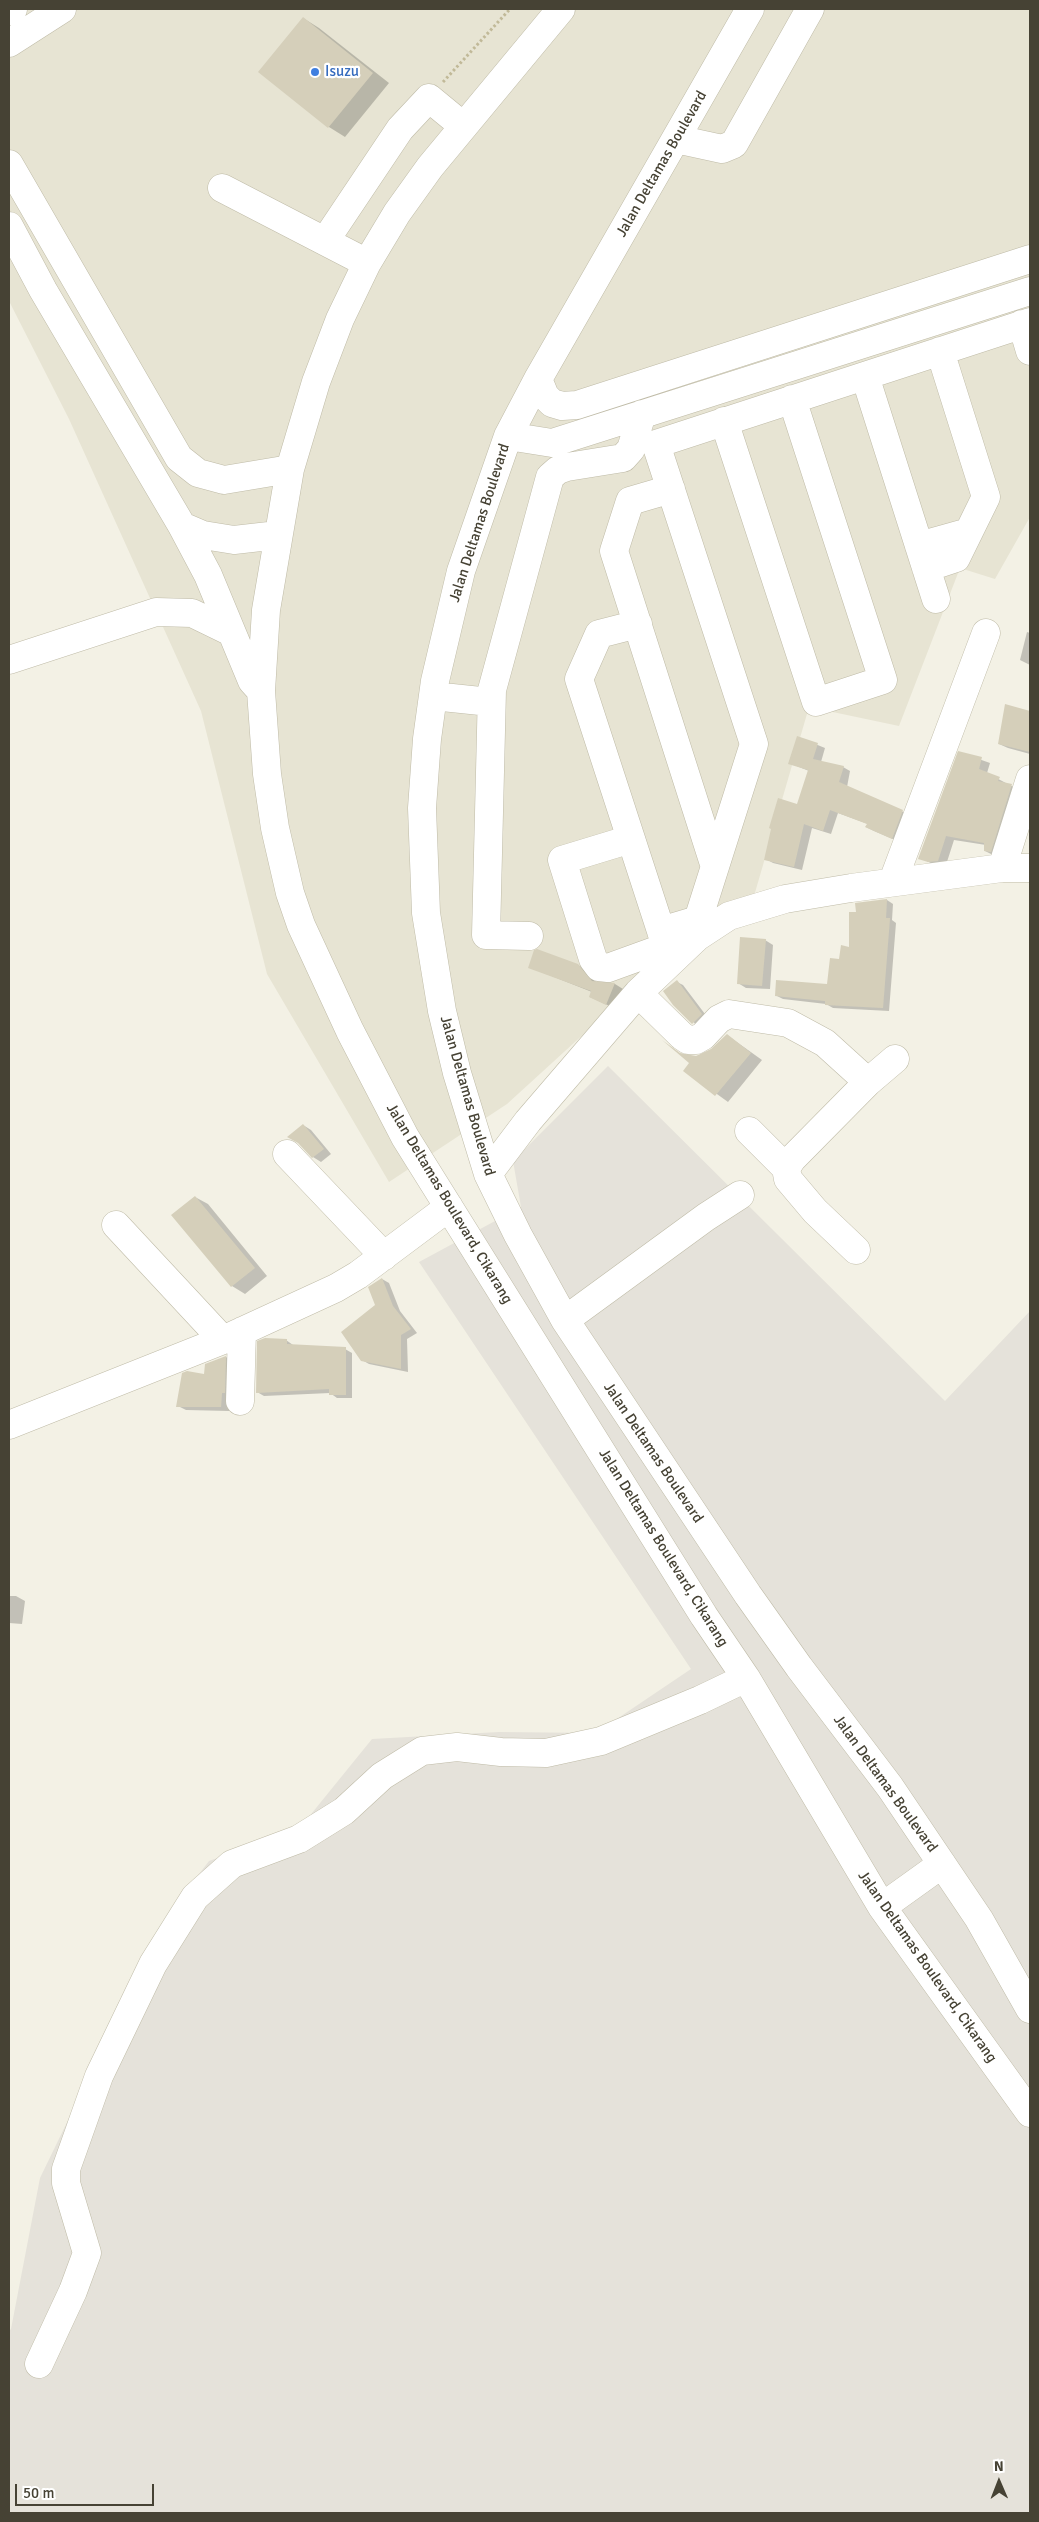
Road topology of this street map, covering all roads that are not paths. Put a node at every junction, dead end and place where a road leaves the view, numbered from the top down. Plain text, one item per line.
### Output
1 (12, 9) edge
2 (62, 9) edge
3 (561, 9) edge
4 (750, 9) edge
5 (810, 9) edge
6 (9, 11) edge
7 (9, 43) edge
8 (463, 126) junction
9 (676, 139) junction
10 (9, 164) edge
11 (222, 188) dead end
12 (9, 226) edge
13 (325, 242) junction
14 (1030, 258) edge
15 (367, 263) junction
16 (1030, 291) edge
17 (832, 323) junction
18 (1026, 323) edge
19 (840, 351) junction
20 (940, 351) junction
21 (1030, 351) edge
22 (865, 376) junction
23 (538, 379) junction
24 (792, 399) junction
25 (642, 414) junction
26 (724, 421) junction
27 (508, 436) junction
28 (290, 469) junction
29 (670, 489) junction
30 (182, 526) junction
31 (278, 535) junction
32 (923, 557) junction
33 (936, 599) dead end
34 (638, 624) junction
35 (230, 631) junction
36 (986, 633) dead end
37 (9, 660) edge
38 (434, 687) junction
39 (261, 691) junction
40 (491, 696) junction
41 (1030, 779) edge
42 (738, 796) junction
43 (698, 810) junction
44 (631, 839) junction
45 (715, 867) junction
46 (1002, 868) junction
47 (1030, 868) edge
48 (893, 881) junction
49 (661, 931) junction
50 (529, 936) dead end
51 (638, 993) junction
52 (895, 1059) dead end
53 (868, 1082) junction
54 (472, 1123) junction
55 (523, 1128) junction
56 (749, 1131) dead end
57 (287, 1154) dead end
58 (786, 1168) junction
59 (488, 1174) junction
60 (740, 1195) dead end
61 (449, 1207) junction
62 (116, 1225) dead end
63 (856, 1250) dead end
64 (384, 1256) junction
65 (565, 1320) junction
66 (233, 1336) junction
67 (240, 1401) dead end
68 (9, 1425) edge
69 (746, 1678) junction
70 (942, 1864) junction
71 (882, 1907) junction
72 (1030, 2009) edge
73 (1030, 2114) edge
74 (39, 2364) dead end

1 - 6 street
2 - 7 street
3 - 8 street, Jalan Deltamas Boulevard, Cikarang
4 - 9 street, Jalan Deltamas Boulevard
5 - 9 street
8 - 13 street
8 - 15 street, Jalan Deltamas Boulevard, Cikarang
9 - 23 street, Jalan Deltamas Boulevard
10 - 28 street
11 - 13 street
12 - 30 street
13 - 15 street
14 - 17 street
15 - 28 street, Jalan Deltamas Boulevard, Cikarang
16 - 19 street
17 - 19 street
17 - 23 street
18 - 20 street
18 - 21 street
19 - 25 street
20 - 22 street
20 - 32 street
22 - 24 street
22 - 32 street
23 - 27 street, Jalan Deltamas Boulevard
24 - 26 street
24 - 26 street
25 - 27 street
25 - 40 street
26 - 29 street
27 - 38 street, Jalan Deltamas Boulevard
28 - 31 street, Jalan Deltamas Boulevard, Cikarang
29 - 34 street
29 - 42 street
30 - 31 street
30 - 35 street
31 - 39 street, Jalan Deltamas Boulevard, Cikarang
32 - 33 street
34 - 43 street
34 - 44 street
35 - 37 street
35 - 39 street
36 - 48 street
38 - 40 street
38 - 54 street, Jalan Deltamas Boulevard
39 - 61 street, Jalan Deltamas Boulevard, Cikarang
40 - 50 street
41 - 46 street
42 - 43 street
42 - 45 street
43 - 45 street
44 - 49 street
44 - 49 street
45 - 49 street
46 - 47 street
46 - 48 street
48 - 51 street
51 - 53 street
51 - 55 street
52 - 53 street
53 - 58 street
54 - 55 street
54 - 59 street, Jalan Deltamas Boulevard
55 - 59 street
56 - 58 street
57 - 64 street
58 - 63 street
59 - 65 street, Jalan Deltamas Boulevard
60 - 65 street
61 - 64 street
61 - 69 street, Jalan Deltamas Boulevard, Cikarang
62 - 66 street
64 - 66 street
65 - 70 street, Jalan Deltamas Boulevard
66 - 67 street
66 - 68 street
69 - 71 street, Jalan Deltamas Boulevard, Cikarang
69 - 74 street
70 - 71 street
70 - 72 street, Jalan Deltamas Boulevard
71 - 73 street, Jalan Deltamas Boulevard, Cikarang

